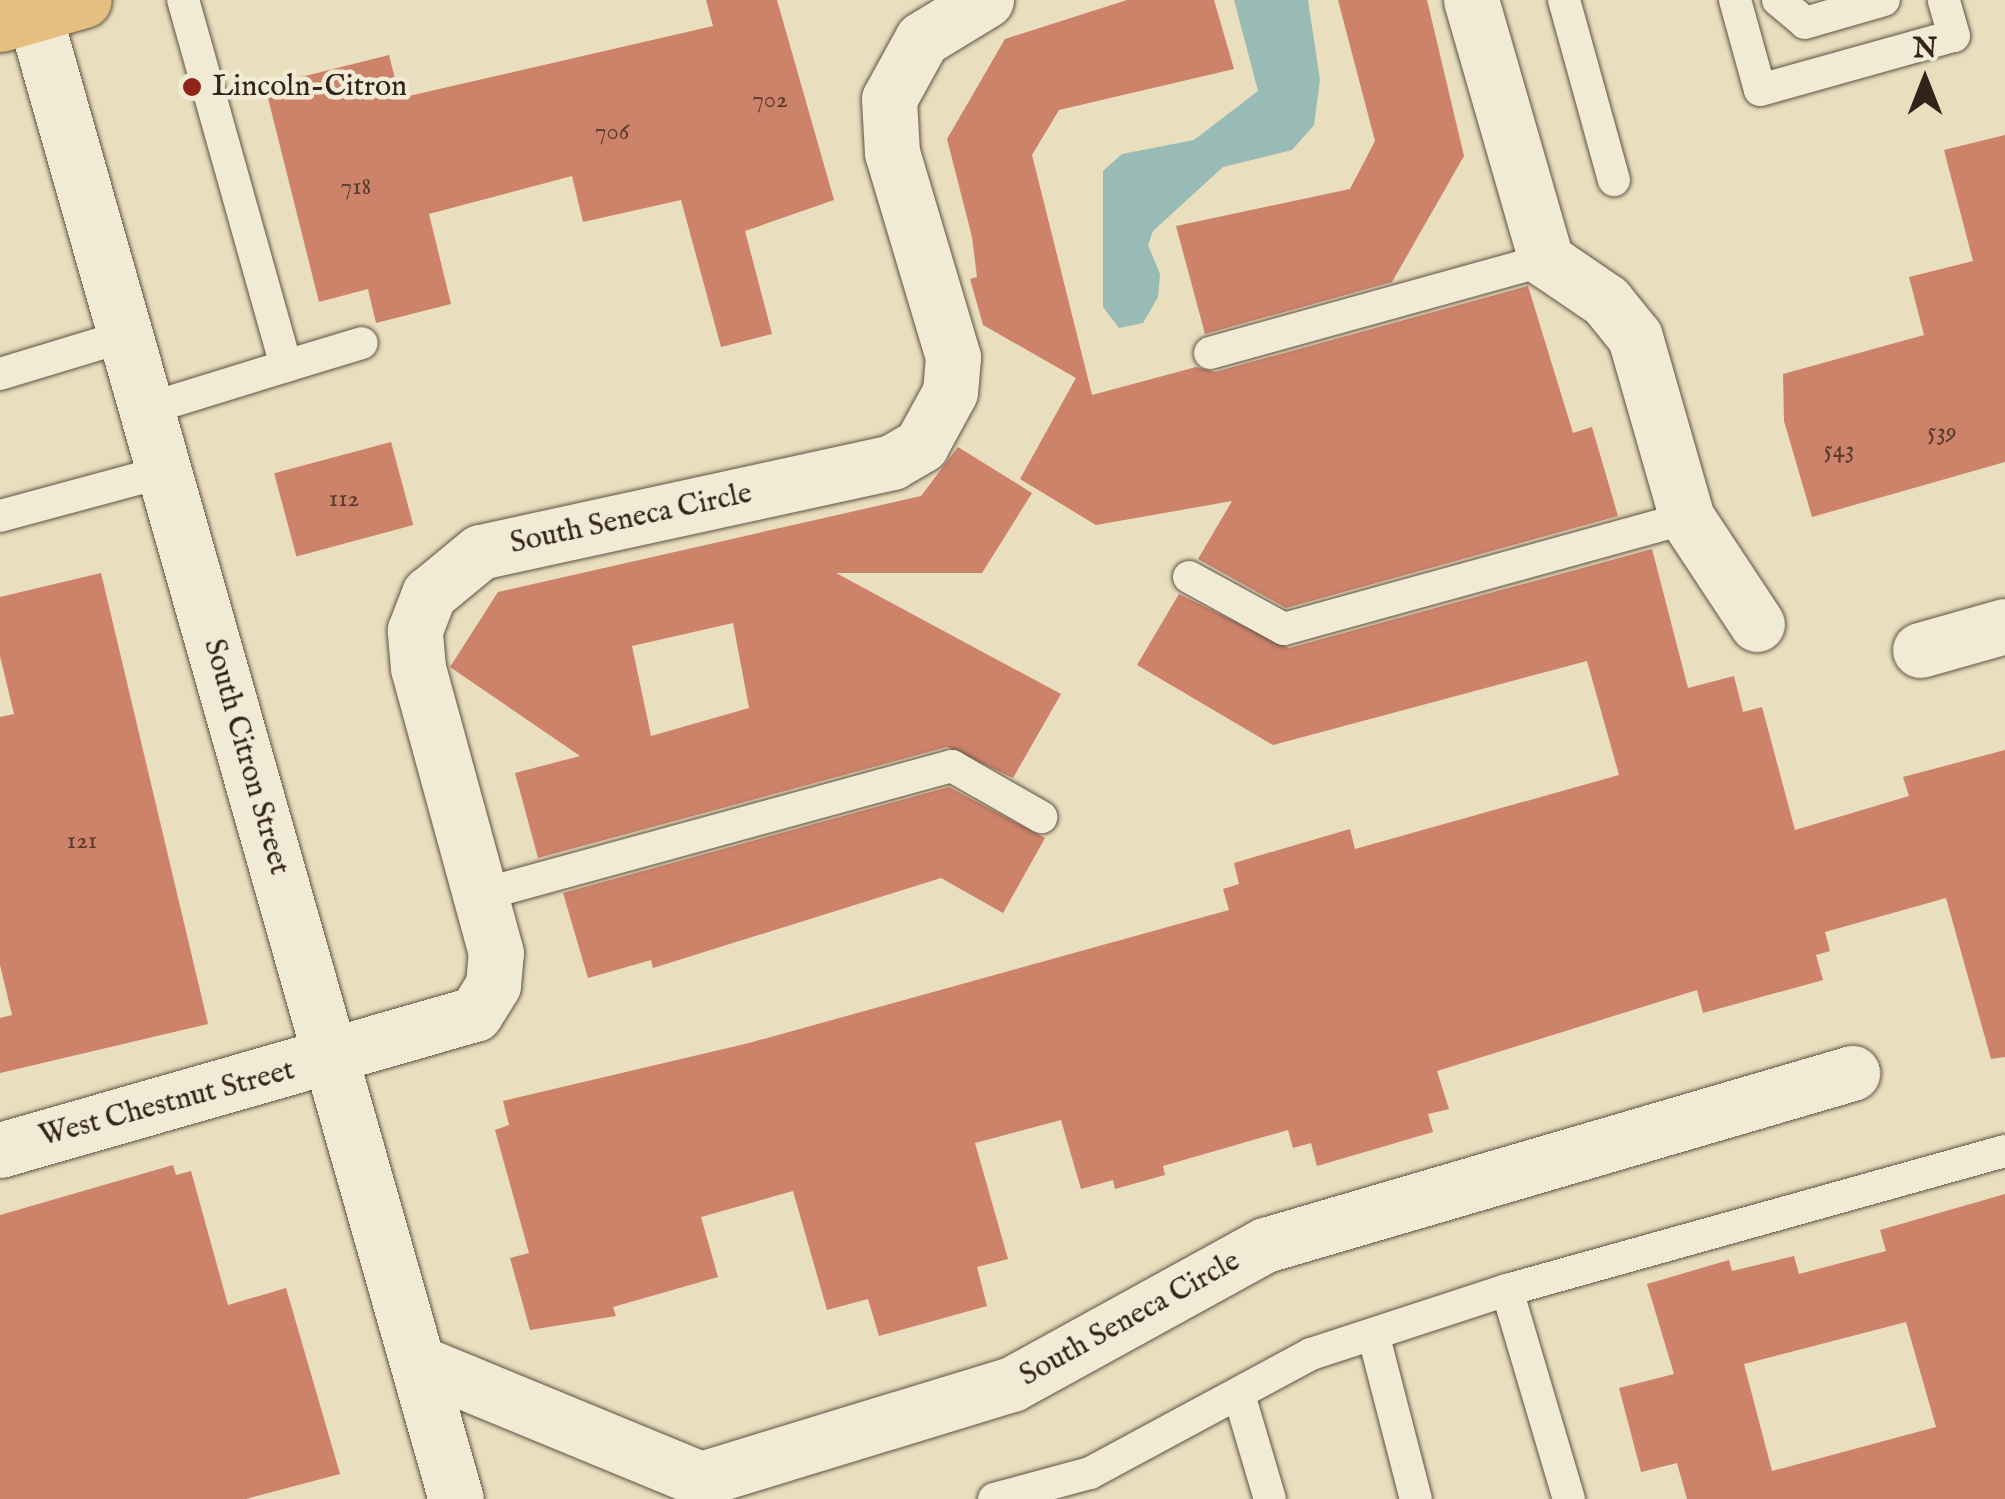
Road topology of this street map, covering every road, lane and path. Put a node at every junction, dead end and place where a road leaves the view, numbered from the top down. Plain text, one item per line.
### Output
1 (183, 0) edge
2 (986, 0) edge
3 (1470, 0) edge
4 (1564, 0) edge
5 (1735, 0) edge
6 (1778, 0) edge
7 (1884, 0) edge
8 (1944, 0) edge
9 (37, 10) edge
10 (1614, 180) dead end
11 (1546, 260) junction
12 (122, 338) junction
13 (362, 343) dead end
14 (1210, 353) dead end
15 (286, 366) junction
16 (0, 374) edge
17 (144, 410) junction
18 (163, 472) junction
19 (0, 516) edge
20 (1687, 518) junction
21 (1188, 576) dead end
22 (1757, 624) dead end
23 (2005, 626) edge
24 (1920, 650) dead end
25 (1040, 817) dead end
26 (484, 894) junction
27 (333, 1059) junction
28 (1852, 1073) dead end
29 (0, 1150) edge
30 (2005, 1151) edge
31 (1506, 1290) junction
32 (1374, 1336) junction
33 (419, 1362) junction
34 (1240, 1398) junction
35 (456, 1499) edge
36 (994, 1499) edge
37 (1270, 1499) edge
38 (1416, 1499) edge
39 (1569, 1499) edge

1 - 15 lane
2 - 26 street, South Seneca Circle
3 - 11 street
4 - 10 lane
5 - 8 lane
6 - 7 lane
9 - 12 street, South Citron Street
11 - 14 lane
11 - 20 street
12 - 16 lane
12 - 17 street, South Citron Street
13 - 15 lane
15 - 17 lane
17 - 18 street, South Citron Street
18 - 19 lane
18 - 27 street, South Citron Street
20 - 21 lane
20 - 22 street
23 - 24 street
25 - 26 lane
26 - 27 street, South Seneca Circle
27 - 29 street, West Chestnut Street
27 - 33 street, South Citron Street
28 - 33 street, South Seneca Circle
30 - 31 lane
31 - 32 lane
31 - 39 lane
32 - 34 lane
32 - 38 lane
33 - 35 street, South Citron Street
34 - 36 lane
34 - 37 lane

